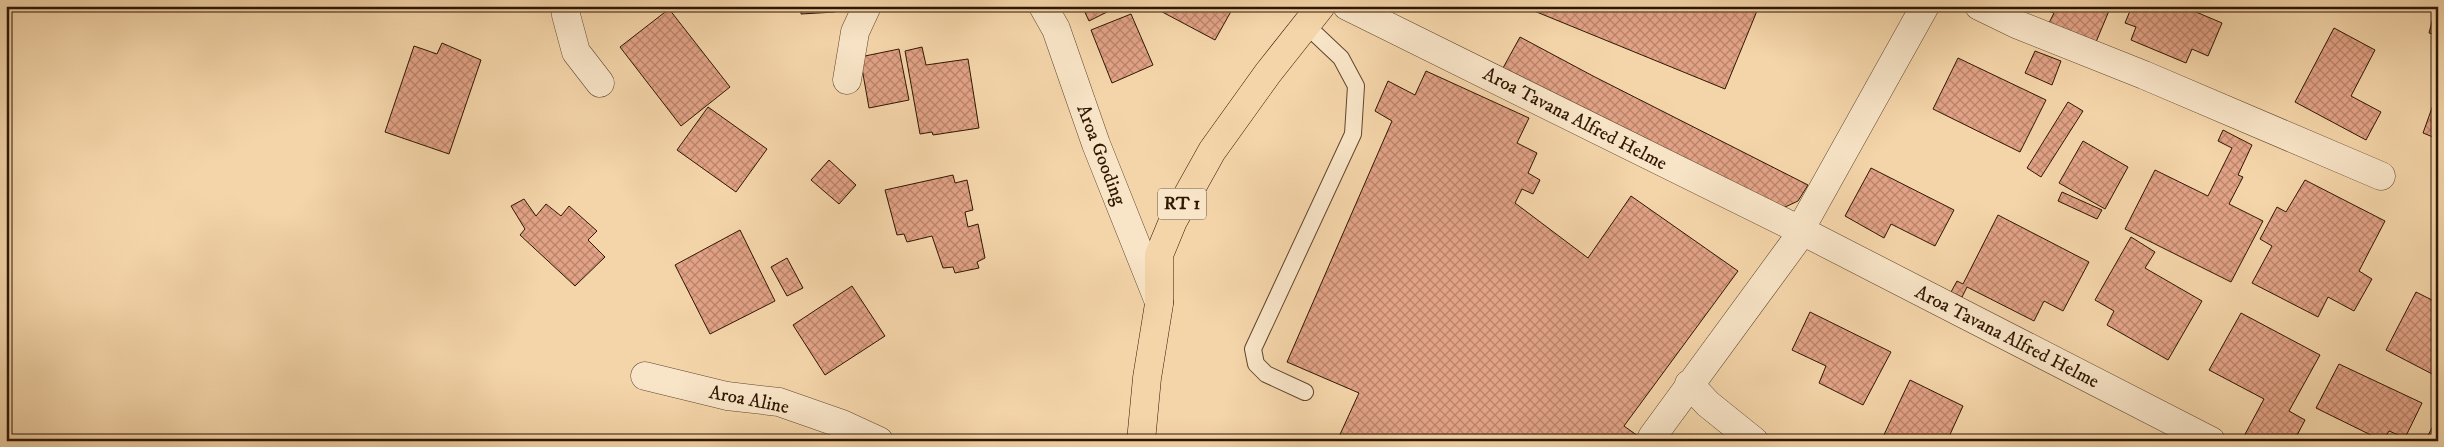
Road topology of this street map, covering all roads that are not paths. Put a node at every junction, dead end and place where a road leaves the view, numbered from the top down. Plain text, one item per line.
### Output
1 (566, 6) edge
2 (867, 6) edge
3 (1043, 6) edge
4 (1347, 6) edge
5 (1925, 6) edge
6 (1979, 6) edge
7 (1314, 16) edge
8 (847, 80) dead end
9 (600, 83) dead end
10 (2381, 176) dead end
11 (1801, 231) junction
12 (1159, 304) junction
13 (645, 376) dead end
14 (1689, 384) junction
15 (1305, 392) dead end
16 (1652, 437) dead end
17 (879, 441) edge
18 (1141, 441) edge
19 (1754, 441) edge
20 (2212, 441) edge

1 - 9 street
2 - 8 street
3 - 12 street, Aroa Gooding
4 - 11 street, Aroa Tavana Alfred Helme
5 - 11 street
6 - 10 street
7 - 12 main road, RT 1
7 - 15 lane
11 - 14 street
11 - 20 street, Aroa Tavana Alfred Helme
12 - 18 main road, RT 1
13 - 17 street, Aroa Aline
14 - 16 street
14 - 19 street

